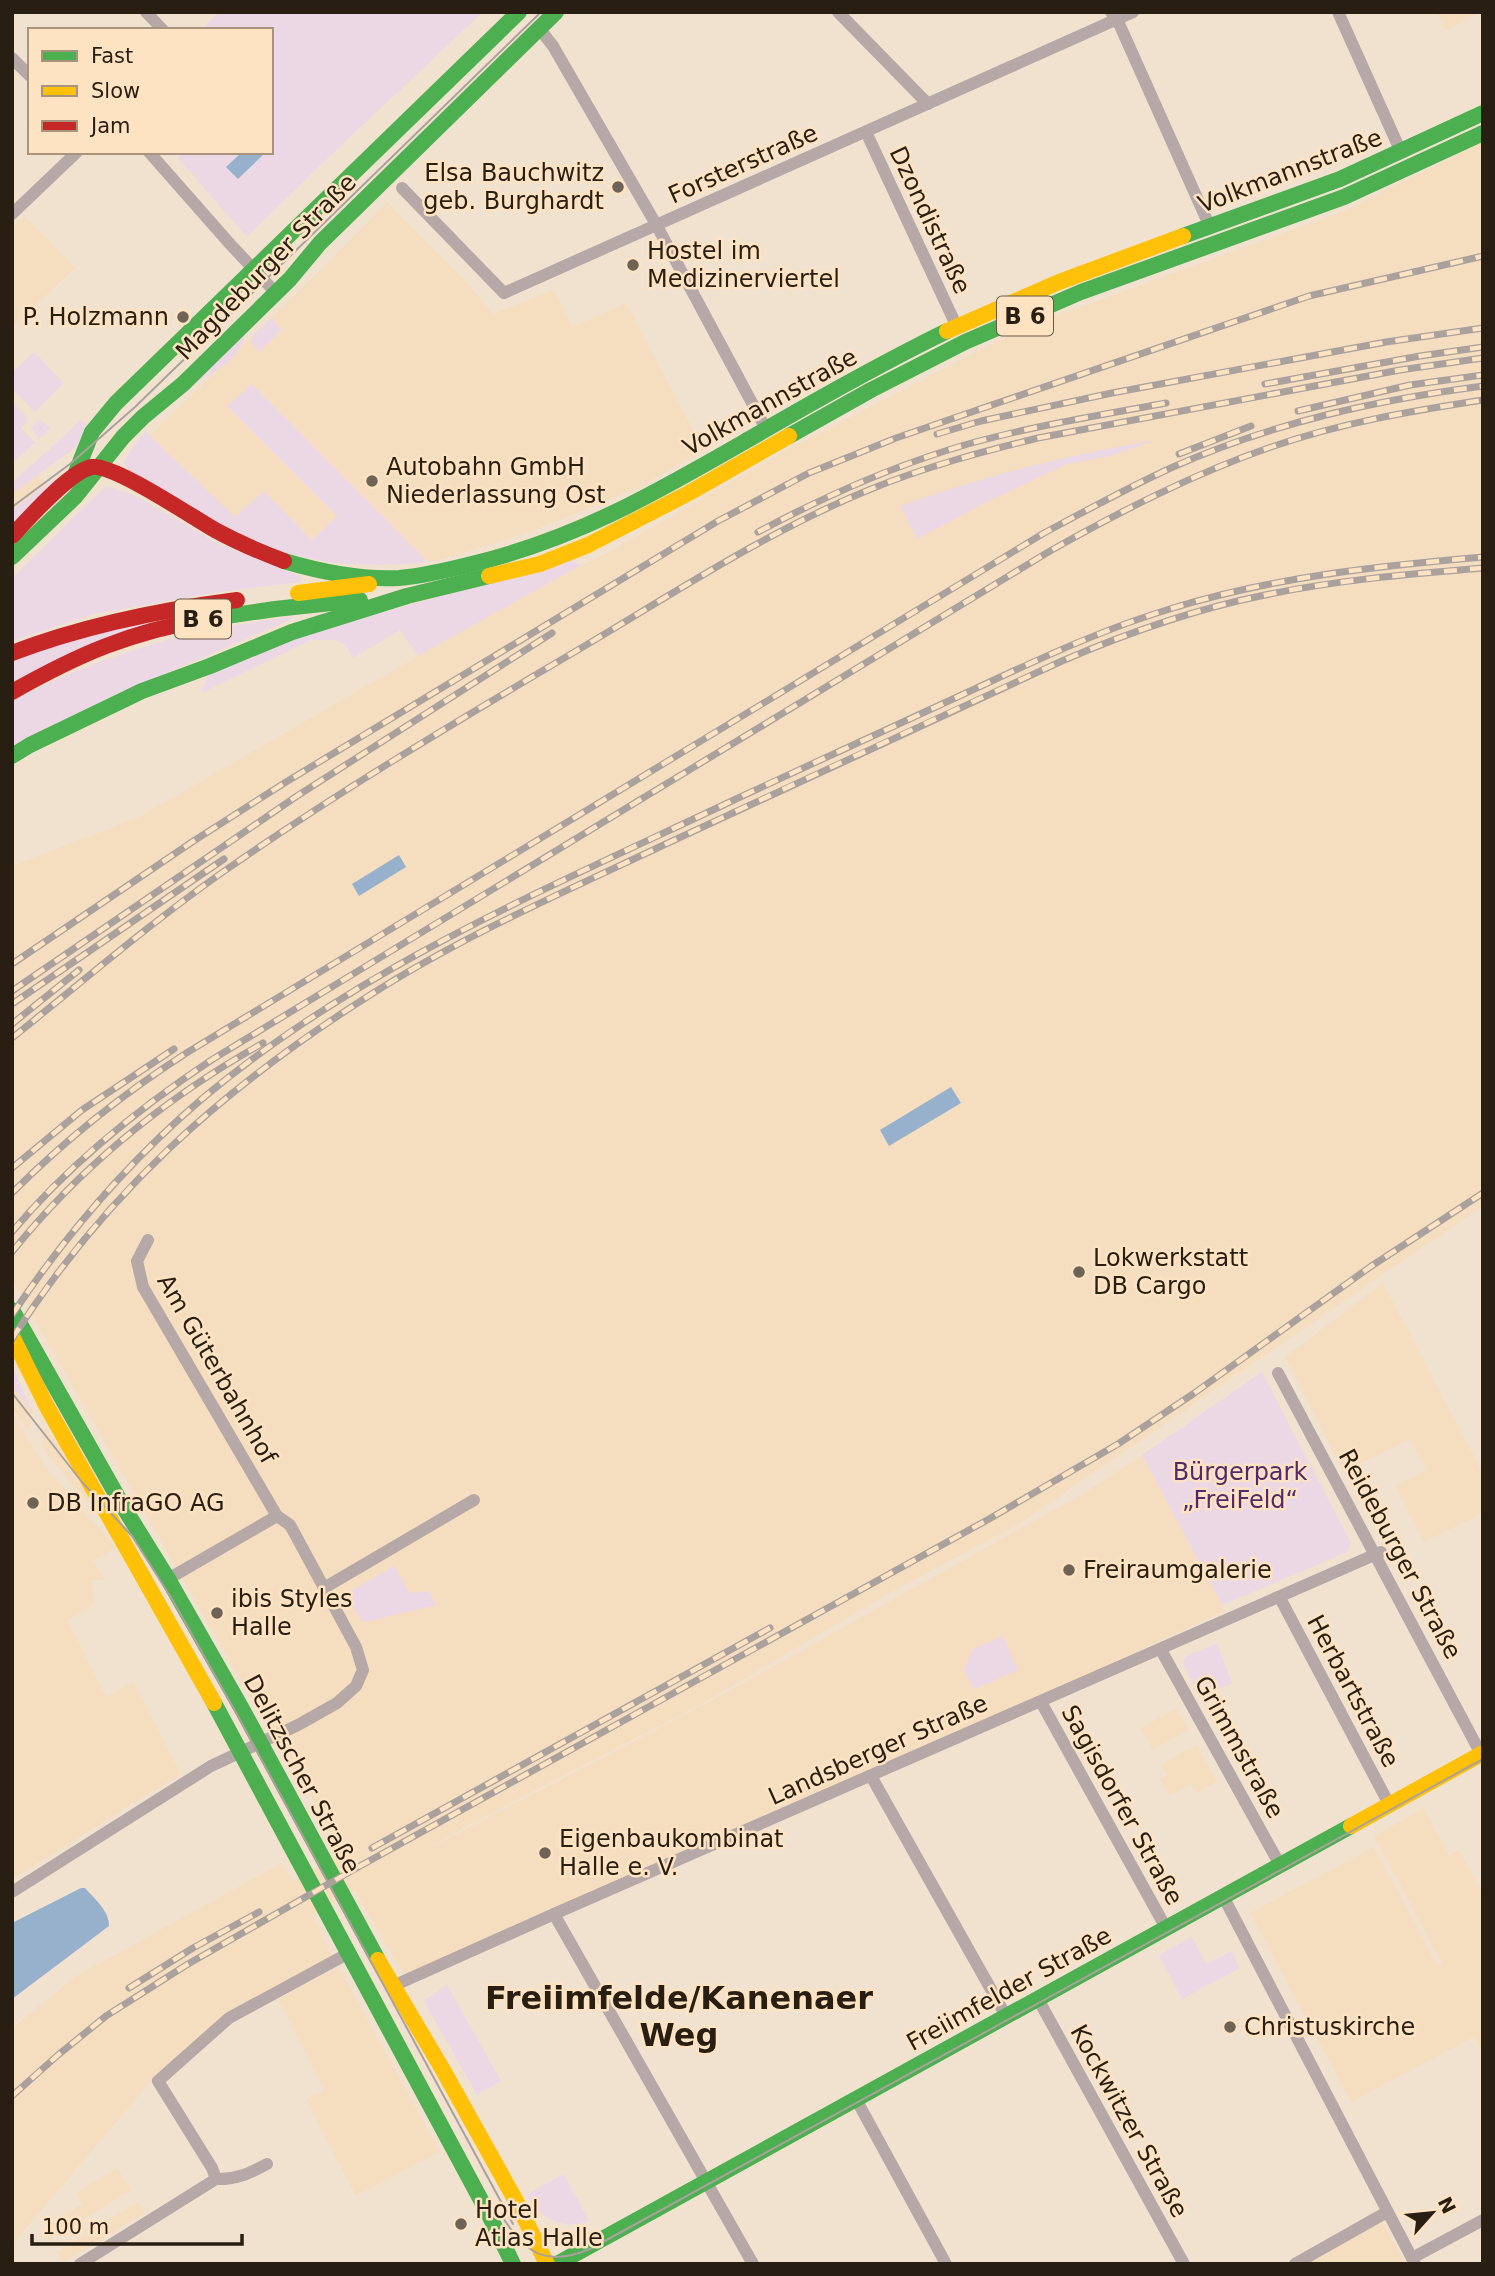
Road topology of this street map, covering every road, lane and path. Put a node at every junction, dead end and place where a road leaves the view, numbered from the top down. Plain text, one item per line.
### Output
1 (146, 12) edge
2 (519, 12) edge
3 (556, 12) edge
4 (838, 12) edge
5 (1133, 12) edge
6 (1338, 12) edge
7 (1114, 16) edge
8 (161, 28) edge
9 (539, 28) junction
10 (12, 58) edge
11 (28, 74) edge
12 (928, 104) junction
13 (1483, 113) edge
14 (866, 132) junction
15 (1483, 133) edge
16 (1401, 152) junction
17 (75, 154) edge
18 (151, 154) edge
19 (402, 188) dead end
20 (12, 214) edge
21 (657, 226) junction
22 (1210, 226) junction
23 (255, 270) junction
24 (276, 293) junction
25 (957, 327) junction
26 (766, 429) junction
27 (100, 467) junction
28 (75, 475) junction
29 (12, 536) edge
30 (12, 557) edge
31 (397, 578) junction
32 (407, 596) junction
33 (12, 653) edge
34 (12, 692) edge
35 (12, 756) edge
36 (148, 1240) dead end
37 (12, 1310) edge
38 (12, 1336) edge
39 (1278, 1373) dead end
40 (474, 1500) dead end
41 (277, 1516) junction
42 (1378, 1554) junction
43 (168, 1578) junction
44 (324, 1588) junction
45 (1280, 1598) junction
46 (1161, 1650) junction
47 (1041, 1702) junction
48 (261, 1743) junction
49 (241, 1752) junction
50 (1482, 1754) edge
51 (872, 1776) junction
52 (1389, 1804) junction
53 (1280, 1865) junction
54 (12, 1892) edge
55 (1223, 1896) junction
56 (554, 1914) junction
57 (1166, 1928) junction
58 (349, 1953) junction
59 (393, 1986) junction
60 (1038, 1999) junction
61 (1006, 2016) junction
62 (856, 2099) junction
63 (267, 2164) dead end
64 (216, 2179) junction
65 (706, 2182) junction
66 (1387, 2212) junction
67 (1483, 2220) edge
68 (1413, 2261) edge
69 (80, 2264) edge
70 (513, 2264) edge
71 (547, 2264) edge
72 (557, 2264) edge
73 (753, 2264) edge
74 (946, 2264) edge
75 (1185, 2264) edge
76 (1295, 2264) edge

1 - 8 street
2 - 23 main road, Magdeburger Straße
3 - 9 main road, Magdeburger Straße
4 - 12 street
5 - 7 street, Forsterstraße
6 - 16 street
7 - 12 street, Forsterstraße
7 - 22 street
9 - 21 street
9 - 24 main road, Magdeburger Straße
10 - 11 street
12 - 14 street, Forsterstraße
13 - 16 main road, Volkmannstraße / B 6
14 - 21 street, Forsterstraße
14 - 25 street, Dzondistraße
15 - 32 main road, Volkmannstraße / B 6
16 - 22 main road, Volkmannstraße / B 6
17 - 20 street
18 - 23 street
19 - 21 street, Forsterstraße
21 - 26 street
22 - 25 main road, Volkmannstraße / B 6
23 - 24 street
23 - 28 main road, Magdeburger Straße
24 - 27 main road, Magdeburger Straße
25 - 26 main road, Volkmannstraße / B 6
26 - 31 main road, Volkmannstraße / B 6
27 - 28 main road
27 - 30 main road, Magdeburger Straße
27 - 31 main road, Volkmannstraße / B 6
28 - 29 main road, Magdeburger Straße
31 - 33 main road
32 - 34 main road, B 6
32 - 35 main road
36 - 41 street, Am Güterbahnhof
37 - 43 main road, Delitzscher Straße
38 - 49 main road, Delitzscher Straße
39 - 42 street, Reideburger Straße
40 - 44 street
41 - 43 street
41 - 44 street, Am Güterbahnhof
42 - 45 street, Landsberger Straße
42 - 50 street, Reideburger Straße
43 - 48 main road, Delitzscher Straße
44 - 48 street, Am Güterbahnhof
45 - 46 street, Landsberger Straße
45 - 52 street, Herbartstraße
46 - 47 street, Landsberger Straße
46 - 53 street, Grimmstraße
47 - 51 street, Landsberger Straße
47 - 57 street, Sagisdorfer Straße
48 - 49 street
48 - 59 main road, Delitzscher Straße
49 - 54 street
49 - 58 main road, Delitzscher Straße
50 - 52 main road, Freiimfelder Straße
51 - 56 street, Landsberger Straße
51 - 61 street
52 - 53 main road, Freiimfelder Straße
53 - 55 main road, Freiimfelder Straße
55 - 57 main road, Freiimfelder Straße
55 - 66 street
56 - 59 street, Landsberger Straße
56 - 65 street
57 - 60 main road, Freiimfelder Straße
58 - 64 street
58 - 70 main road, Delitzscher Straße
59 - 71 main road, Delitzscher Straße
60 - 61 main road, Freiimfelder Straße
60 - 75 street, Kockwitzer Straße
61 - 62 main road, Freiimfelder Straße
62 - 65 main road, Freiimfelder Straße
62 - 74 street
63 - 64 street
64 - 69 street
65 - 72 main road, Freiimfelder Straße
65 - 73 street
66 - 68 street
66 - 76 street
67 - 68 street

